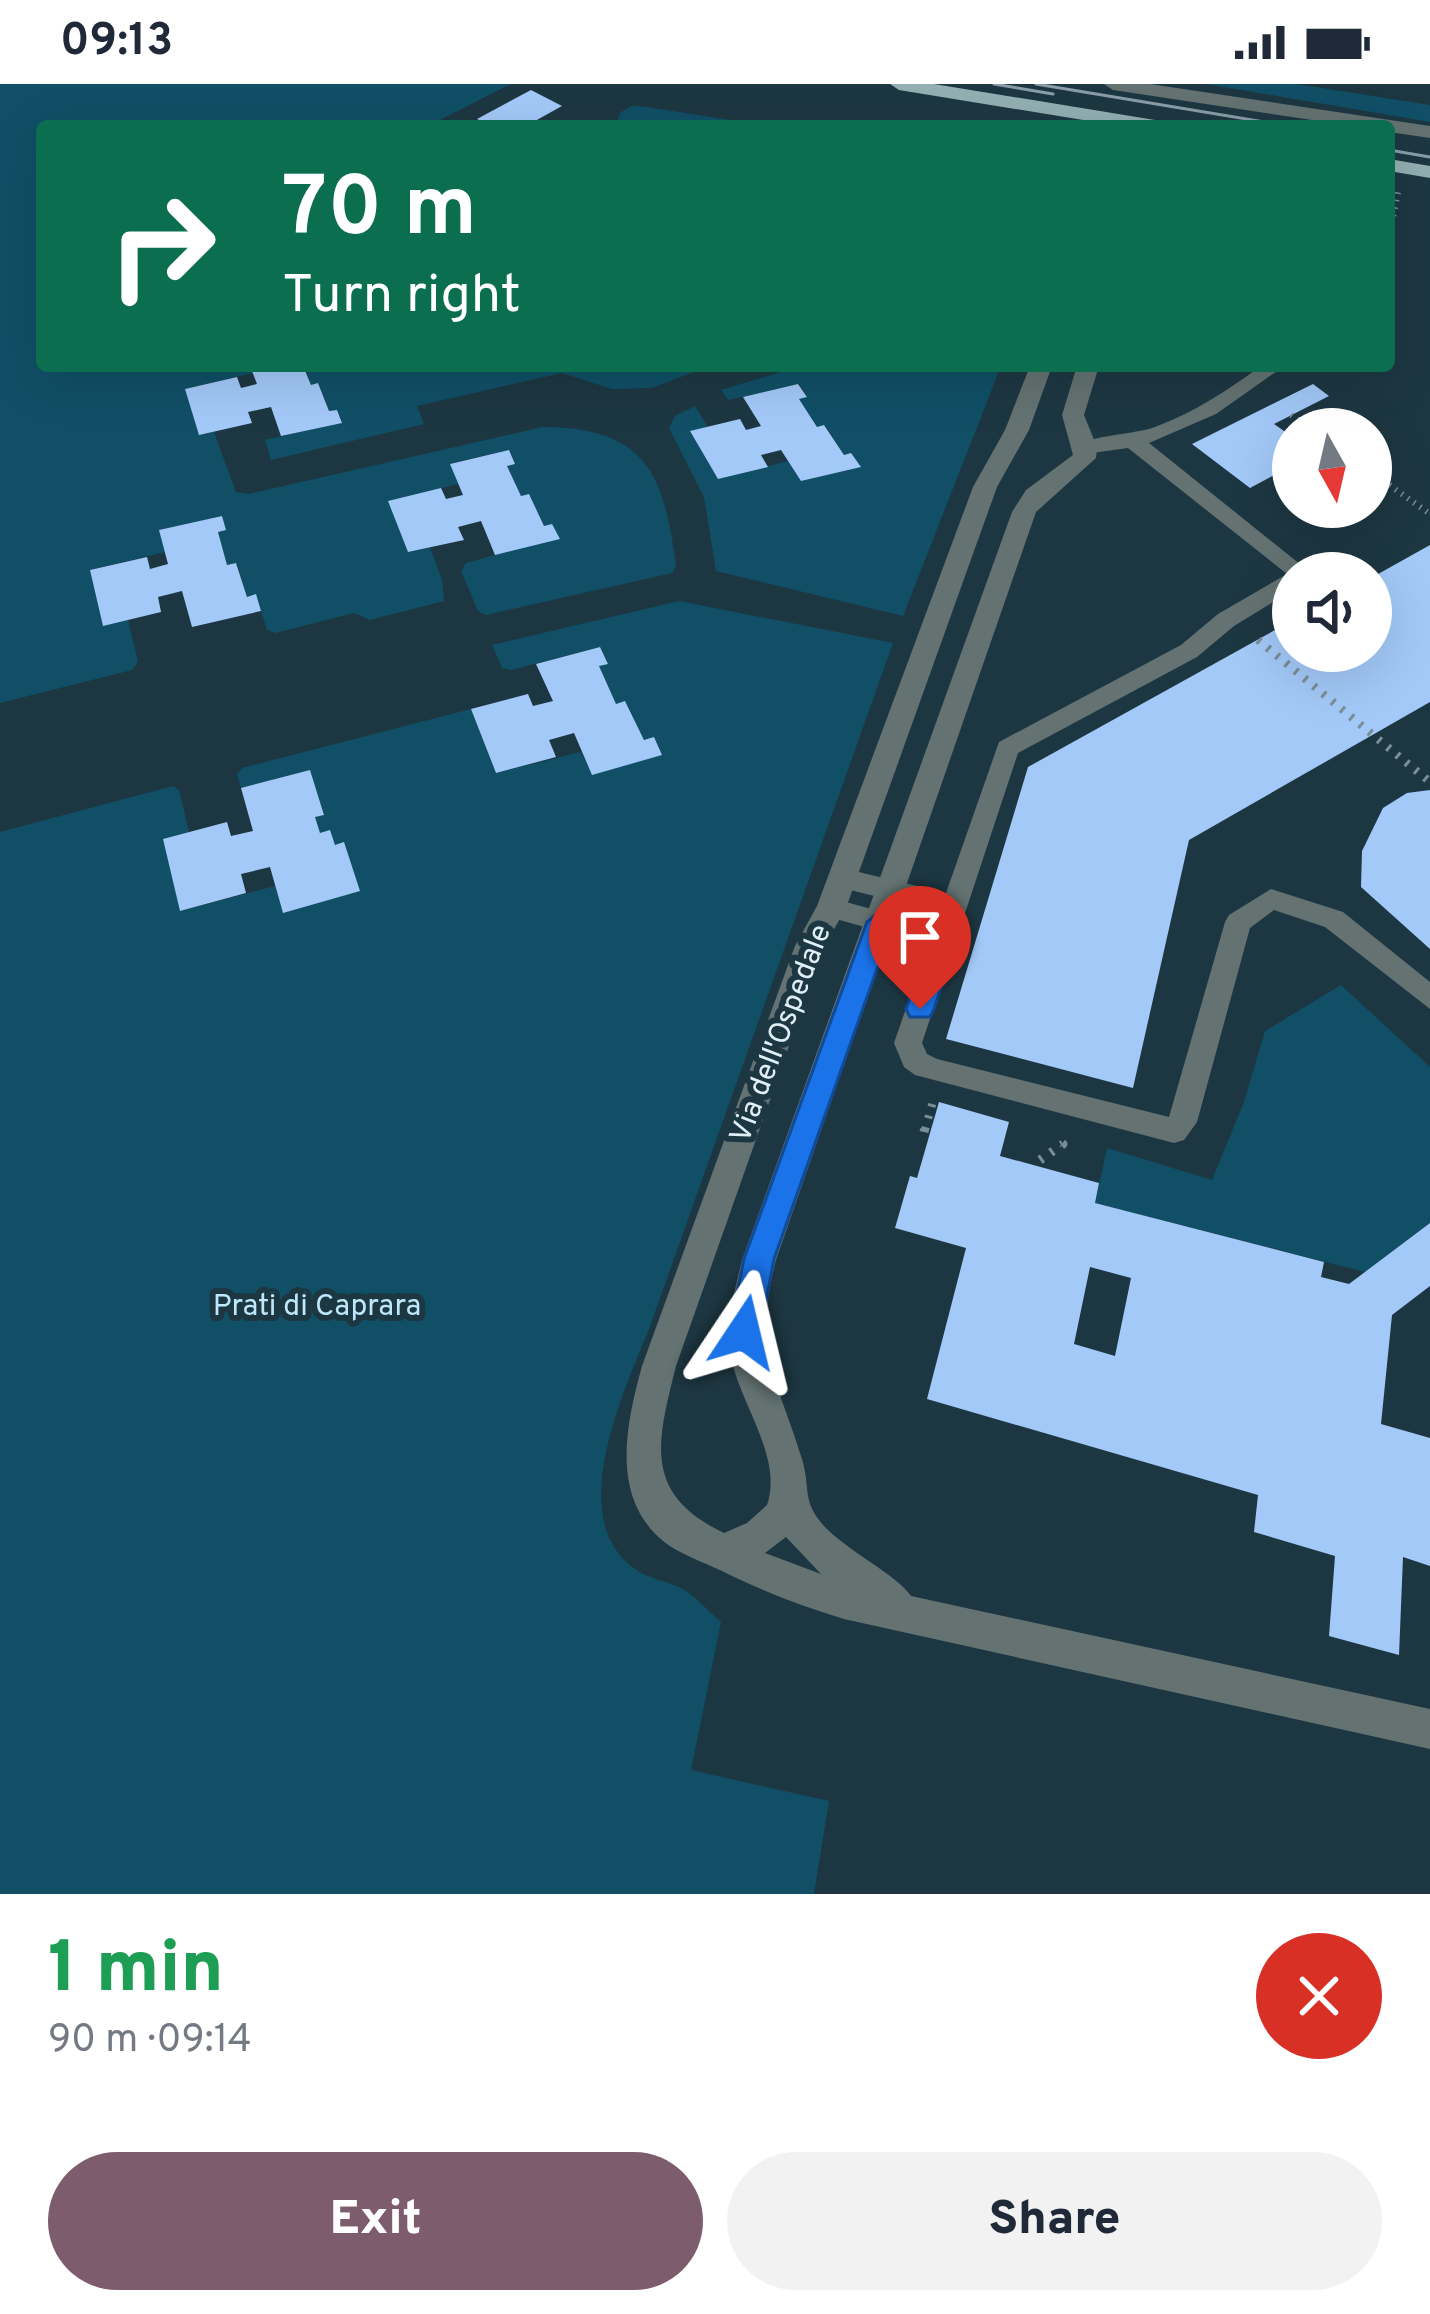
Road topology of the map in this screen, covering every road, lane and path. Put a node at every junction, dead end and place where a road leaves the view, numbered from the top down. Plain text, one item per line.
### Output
1 (899, 84) edge
2 (1121, 85) edge
3 (1108, 120) edge
4 (1130, 120) edge
5 (1351, 120) edge
6 (1395, 127) edge
7 (1430, 132) edge
8 (1404, 174) edge
9 (1395, 204) edge
10 (1039, 372) edge
11 (1086, 372) edge
12 (1266, 372) edge
13 (1136, 444) junction
14 (1085, 447) junction
15 (1392, 486) edge
16 (1428, 509) edge
17 (1273, 552) edge
18 (1272, 593) edge
19 (1249, 633) dead end
20 (1430, 782) edge
21 (892, 890) junction
22 (836, 893) junction
23 (954, 905) junction
24 (880, 922) junction
25 (943, 939) junction
26 (1430, 998) edge
27 (786, 1503) junction
28 (723, 1552) junction
29 (915, 1614) junction
30 (1430, 1729) edge

1 - 3 main road
2 - 4 street
2 - 5 street
6 - 7 street
8 - 9 path
10 - 22 street, Via dell'Ospedale
11 - 14 street
12 - 13 lane
13 - 14 lane
13 - 17 lane
14 - 21 street, Via dell'Ospedale
15 - 16 path
18 - 23 lane
19 - 20 path
21 - 22 lane
21 - 23 lane
21 - 24 street, Via dell'Ospedale
22 - 24 lane
22 - 28 street, Via dell'Ospedale
23 - 25 lane
24 - 25 lane
24 - 27 street, Via dell'Ospedale
25 - 26 lane
27 - 28 street
27 - 29 street, Via dell'Ospedale
28 - 29 street, Via dell'Ospedale
29 - 30 street, Via dell'Ospedale

